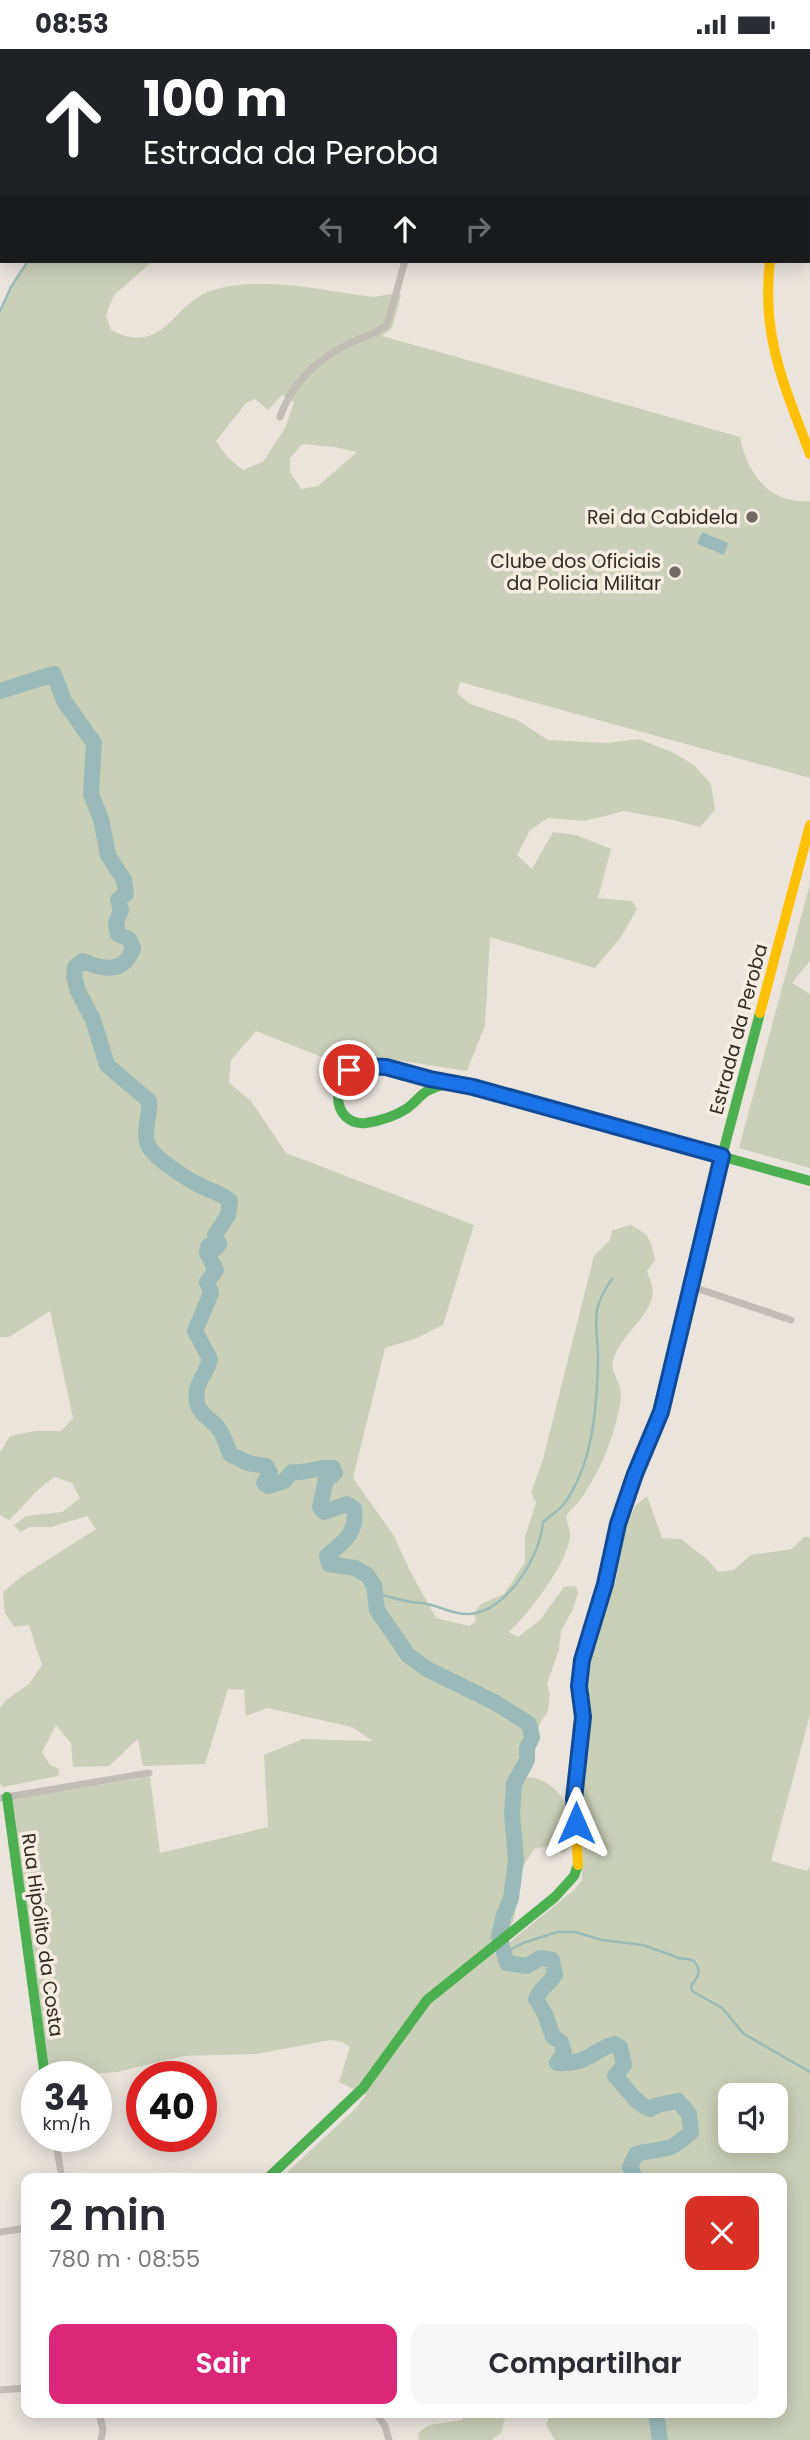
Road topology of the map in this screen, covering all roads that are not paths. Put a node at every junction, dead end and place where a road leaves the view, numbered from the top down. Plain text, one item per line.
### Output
1 (404, 263) edge
2 (770, 263) edge
3 (280, 417) dead end
4 (810, 454) edge
5 (810, 825) edge
6 (452, 1082) junction
7 (722, 1156) junction
8 (810, 1181) edge
9 (690, 1286) junction
10 (791, 1320) dead end
11 (149, 1773) dead end
12 (3, 1797) edge
13 (43, 2061) edge
14 (58, 2152) edge
15 (61, 2173) edge
16 (273, 2173) edge
17 (21, 2229) edge
18 (0, 2232) edge
19 (21, 2389) edge
20 (0, 2390) edge
21 (100, 2418) edge
22 (379, 2418) edge
23 (101, 2440) edge
24 (389, 2440) edge

1 - 3 street
2 - 4 street
5 - 7 street, Estrada da Peroba
6 - 6 street
6 - 7 street
7 - 8 street
7 - 9 street, Estrada da Peroba
9 - 10 street
9 - 16 street, Estrada da Peroba
11 - 12 street
12 - 13 street, Rua Hipólito da Costa
14 - 15 street
17 - 18 street
19 - 20 street
21 - 23 street
22 - 24 street

